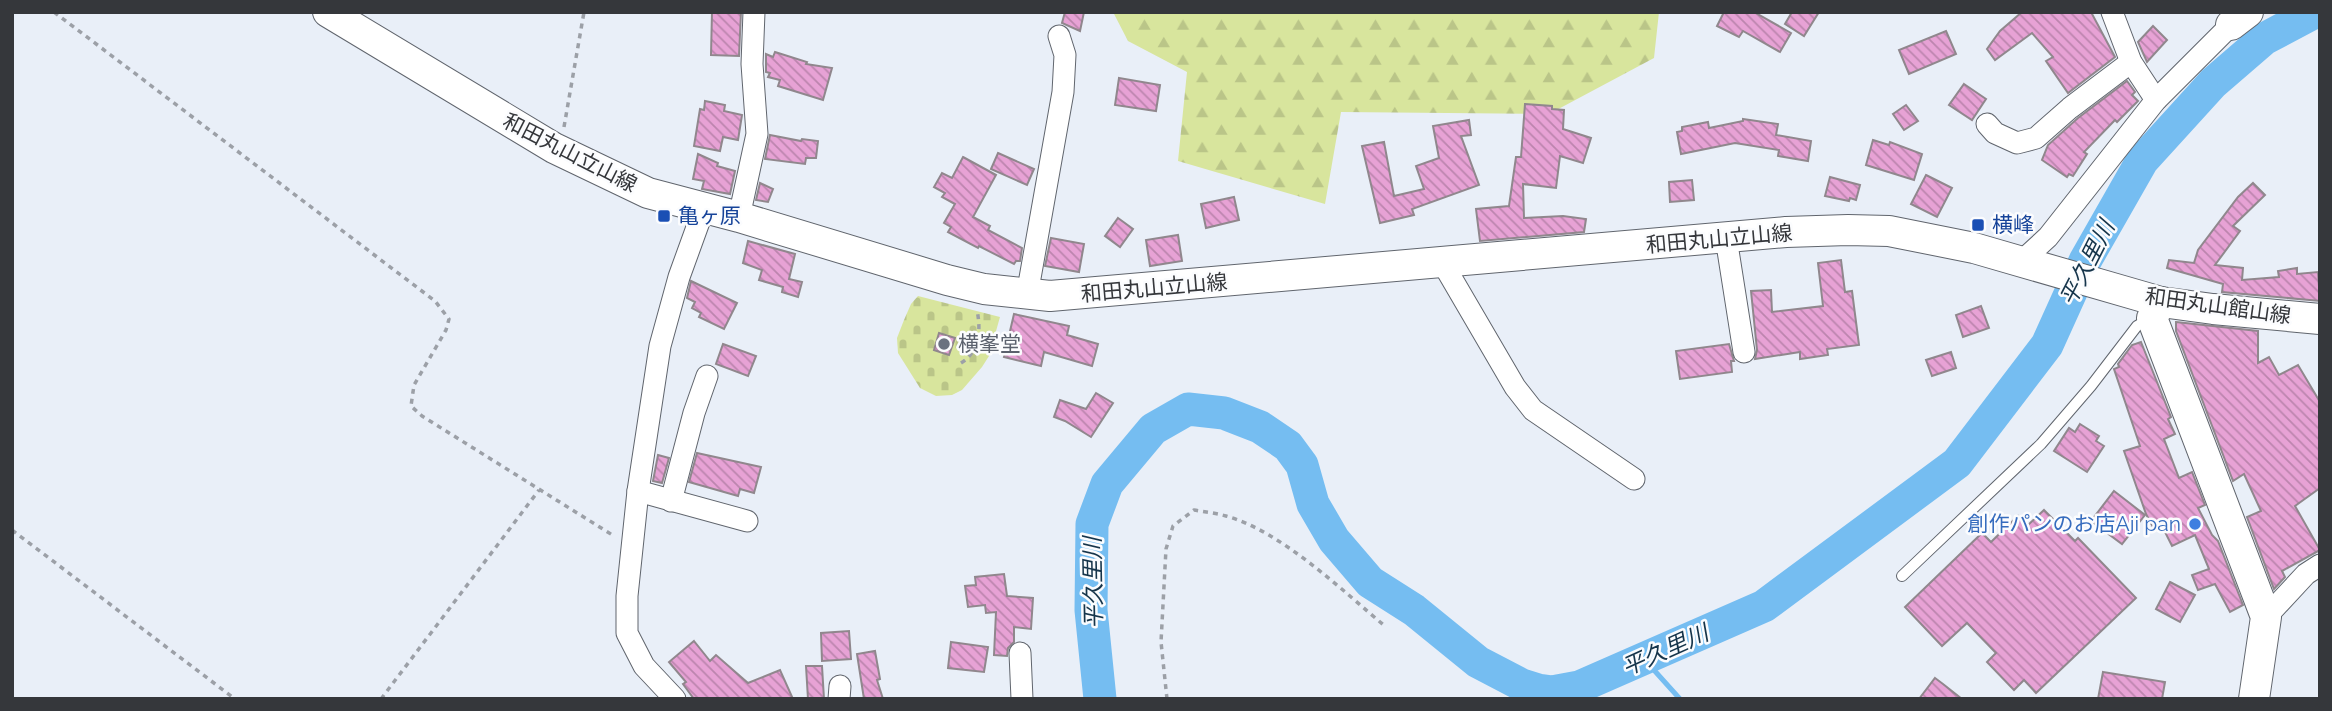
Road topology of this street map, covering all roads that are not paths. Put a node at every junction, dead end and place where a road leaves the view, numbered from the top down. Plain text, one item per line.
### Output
1 (328, 12) edge
2 (754, 12) edge
3 (2112, 12) edge
4 (2240, 19) edge
5 (1059, 36) dead end
6 (2131, 62) junction
7 (2155, 100) junction
8 (1987, 124) dead end
9 (704, 208) junction
10 (739, 217) junction
11 (1726, 238) junction
12 (1442, 262) junction
13 (2029, 263) junction
14 (1016, 294) junction
15 (2154, 306) junction
16 (2320, 319) edge
17 (1744, 352) dead end
18 (707, 376) dead end
19 (1634, 479) dead end
20 (638, 491) junction
21 (671, 501) junction
22 (747, 521) dead end
23 (2320, 565) edge
24 (1902, 576) dead end
25 (2266, 617) junction
26 (1020, 653) dead end
27 (676, 699) edge
28 (1022, 699) edge
29 (2253, 699) edge

1 - 9 main road, 和田丸山立山線
2 - 10 street
3 - 6 street
4 - 7 street
5 - 14 street
6 - 7 street
6 - 8 street
7 - 13 street
9 - 10 main road, 和田丸山立山線
9 - 20 street
10 - 14 main road, 和田丸山立山線
11 - 12 main road, 和田丸山立山線
11 - 13 main road, 和田丸山立山線
11 - 17 street
12 - 14 main road, 和田丸山立山線
12 - 19 street
13 - 15 main road, 和田丸山館山線
15 - 16 main road, 和田丸山館山線
15 - 24 lane
15 - 25 main road
18 - 21 street
20 - 21 street
20 - 27 street
21 - 22 street
23 - 25 street
25 - 29 main road
26 - 28 street

